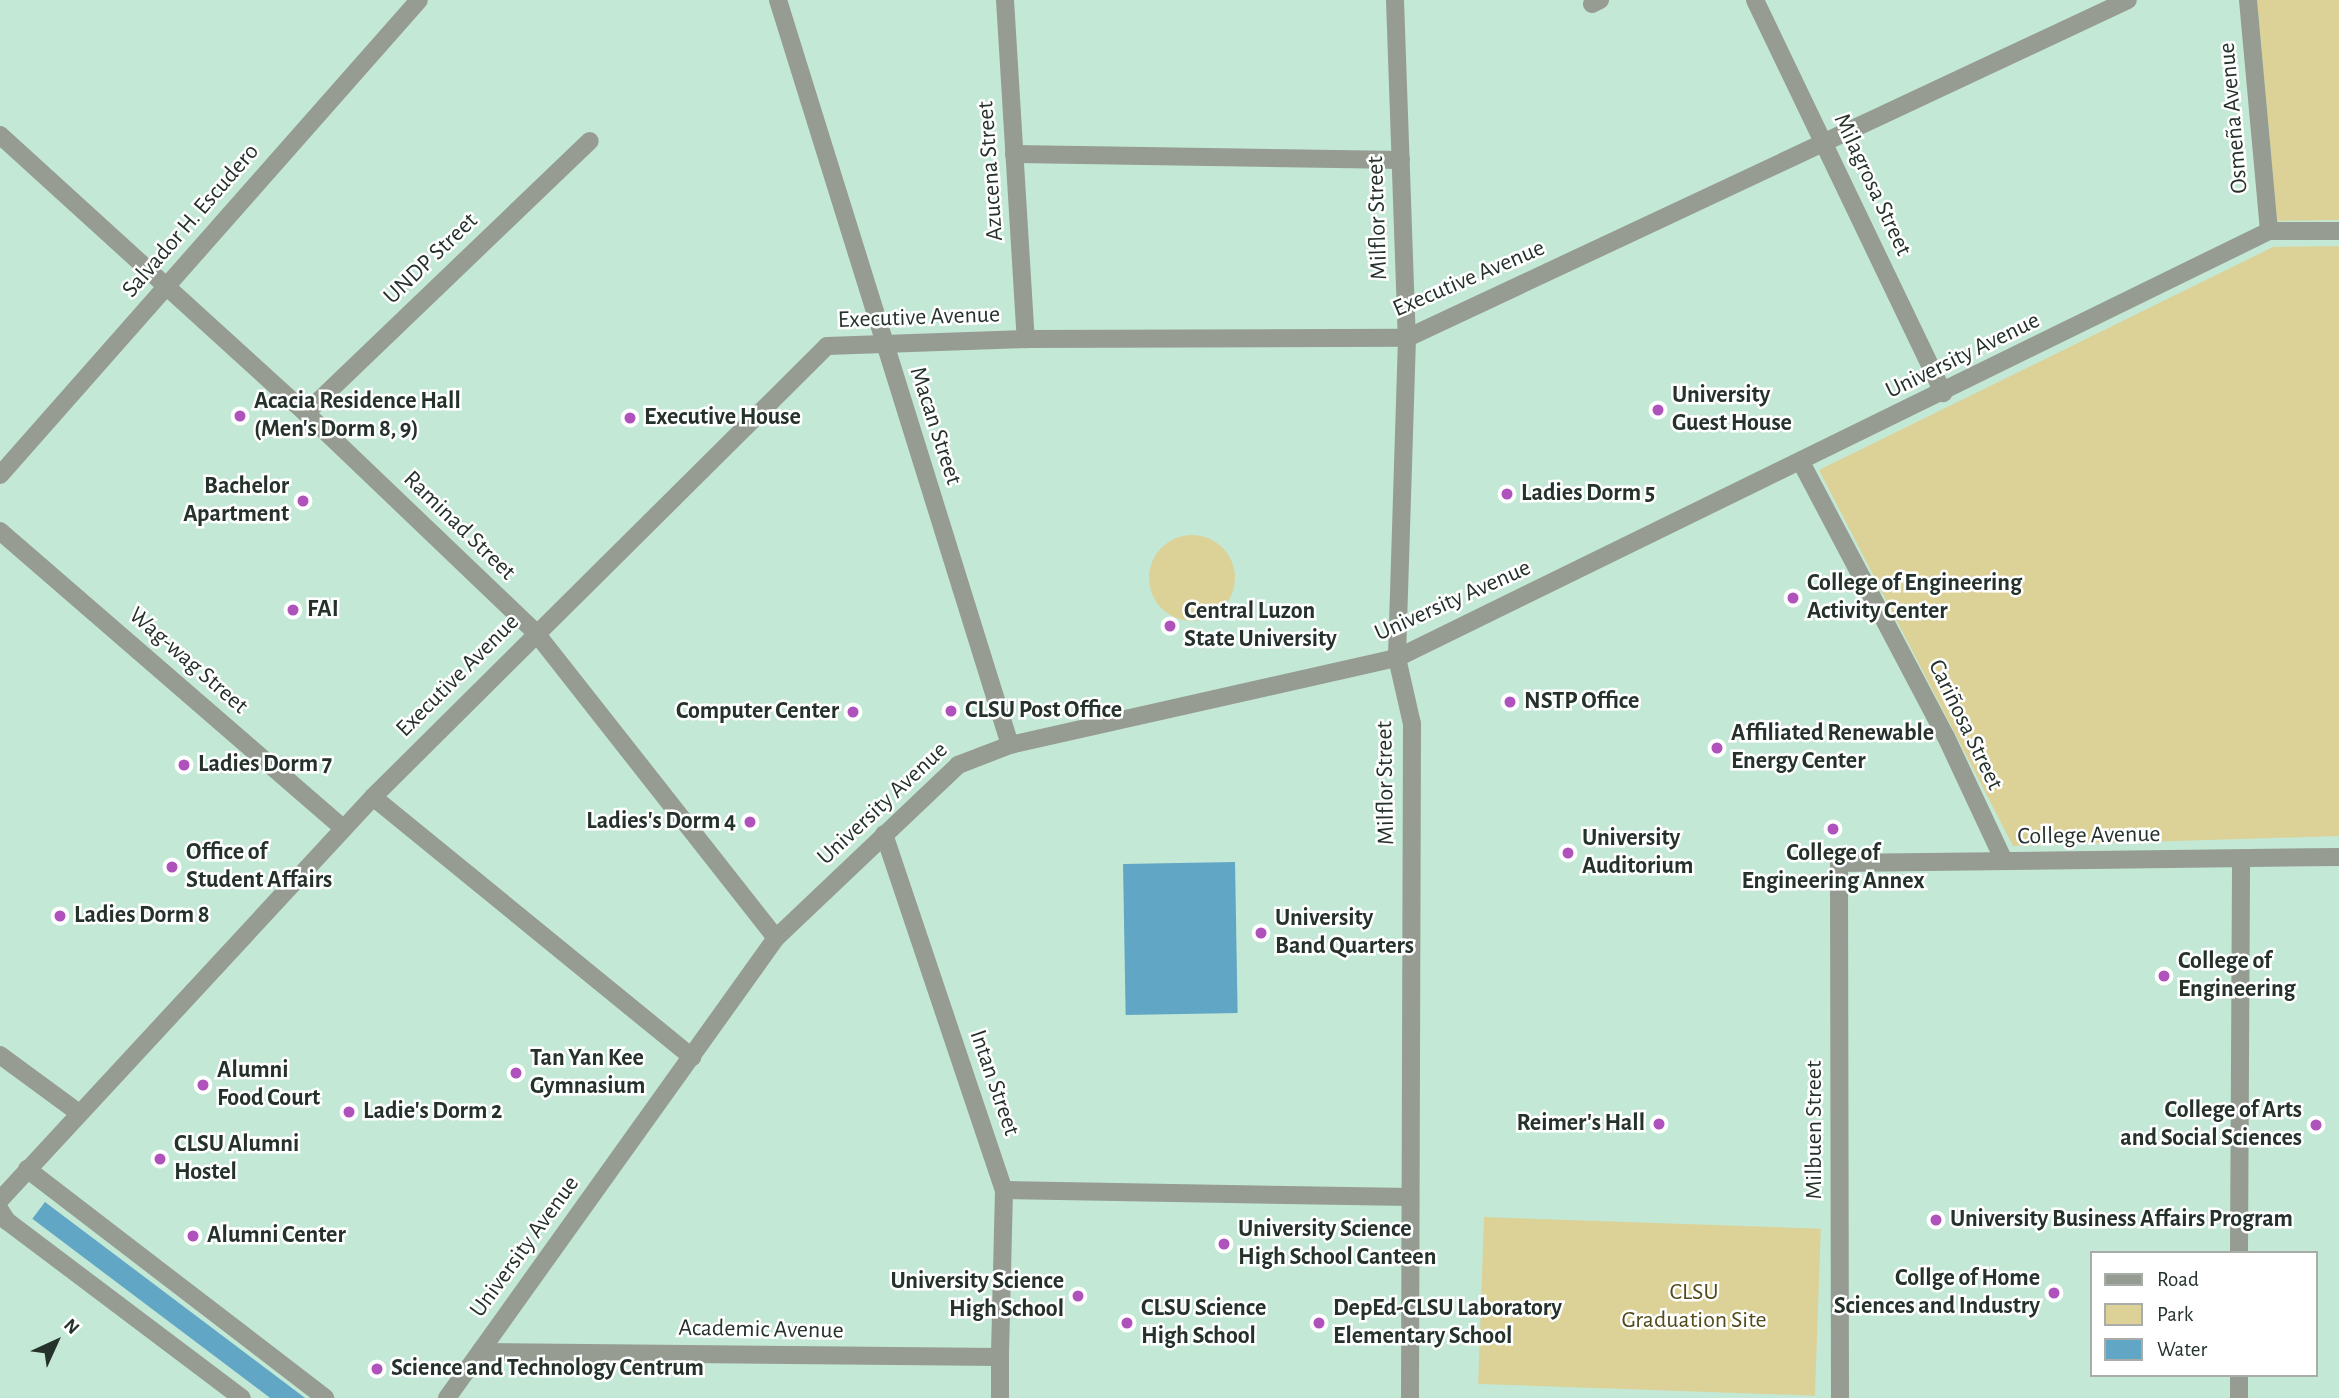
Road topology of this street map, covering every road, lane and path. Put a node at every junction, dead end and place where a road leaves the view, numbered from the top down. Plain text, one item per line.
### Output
1 (419, 0) edge
2 (778, 0) edge
3 (1005, 0) edge
4 (1395, 0) edge
5 (1755, 0) edge
6 (2128, 0) edge
7 (2248, 0) edge
8 (0, 135) edge
9 (590, 141) dead end
10 (1825, 142) junction
11 (1014, 154) junction
12 (1401, 160) junction
13 (2339, 230) edge
14 (2269, 232) junction
15 (168, 285) junction
16 (1407, 338) junction
17 (1026, 339) junction
18 (882, 341) junction
19 (1943, 393) junction
20 (306, 413) junction
21 (1802, 464) junction
22 (0, 475) edge
23 (0, 531) edge
24 (536, 633) junction
25 (1397, 658) junction
26 (1010, 746) junction
27 (373, 797) junction
28 (343, 828) junction
29 (884, 834) junction
30 (2339, 857) edge
31 (2241, 859) junction
32 (2004, 861) junction
33 (1839, 863) joint
34 (776, 938) junction
35 (0, 1055) edge
36 (692, 1057) junction
37 (79, 1113) junction
38 (27, 1169) junction
39 (1004, 1189) junction
40 (1410, 1198) junction
41 (0, 1200) edge
42 (5, 1217) edge
43 (2239, 1251) edge
44 (480, 1352) junction
45 (1000, 1357) junction
46 (2239, 1377) edge
47 (242, 1398) edge
48 (325, 1398) edge
49 (447, 1398) edge
50 (1000, 1398) edge
51 (1410, 1398) edge
52 (1840, 1398) edge
53 (2239, 1398) edge

1 - 15 street, Salvador H. Escudero
2 - 18 street, Macan Street
3 - 11 street, Azucena Street
4 - 12 street, Milflor Street
5 - 10 street, Milagrosa Street
6 - 10 street, Executive Avenue
7 - 14 street, Osmeña Avenue
8 - 15 street, Raminad Street
9 - 20 street, UNDP Street
10 - 16 street, Executive Avenue
10 - 19 street, Milagrosa Street
11 - 12 street
11 - 17 street, Azucena Street
12 - 16 street, Milflor Street
13 - 14 street, University Avenue
14 - 19 street, University Avenue
15 - 20 street, Raminad Street
15 - 22 street, Salvador H. Escudero
16 - 17 street, Executive Avenue
16 - 25 street, Milflor Street
17 - 18 street, Executive Avenue
18 - 24 street, Executive Avenue
18 - 26 street, Macan Street
19 - 21 street, University Avenue
20 - 24 street, Raminad Street
21 - 25 street, University Avenue
21 - 32 street, Cariñosa Street
23 - 28 street, Wag-wag Street
24 - 27 street, Executive Avenue
24 - 34 street, Raminad Street
25 - 26 street, University Avenue
25 - 40 street, Milflor Street
26 - 29 street, University Avenue
27 - 28 street, Executive Avenue
27 - 36 street
28 - 37 street, Executive Avenue
29 - 34 street, University Avenue
29 - 39 street, Intan Street
30 - 31 street, College Avenue
31 - 32 street, College Avenue
31 - 43 street
32 - 33 street, College Avenue
33 - 52 street, Milbuen Street
34 - 36 street, University Avenue
35 - 37 street
36 - 44 street, University Avenue
37 - 38 street, Executive Avenue
38 - 41 street, Executive Avenue
38 - 48 street
39 - 40 street
39 - 45 street, Intan Street
40 - 51 street, Milflor Street
42 - 47 street
44 - 45 street, Academic Avenue
44 - 49 street, University Avenue
45 - 50 street
46 - 53 street

